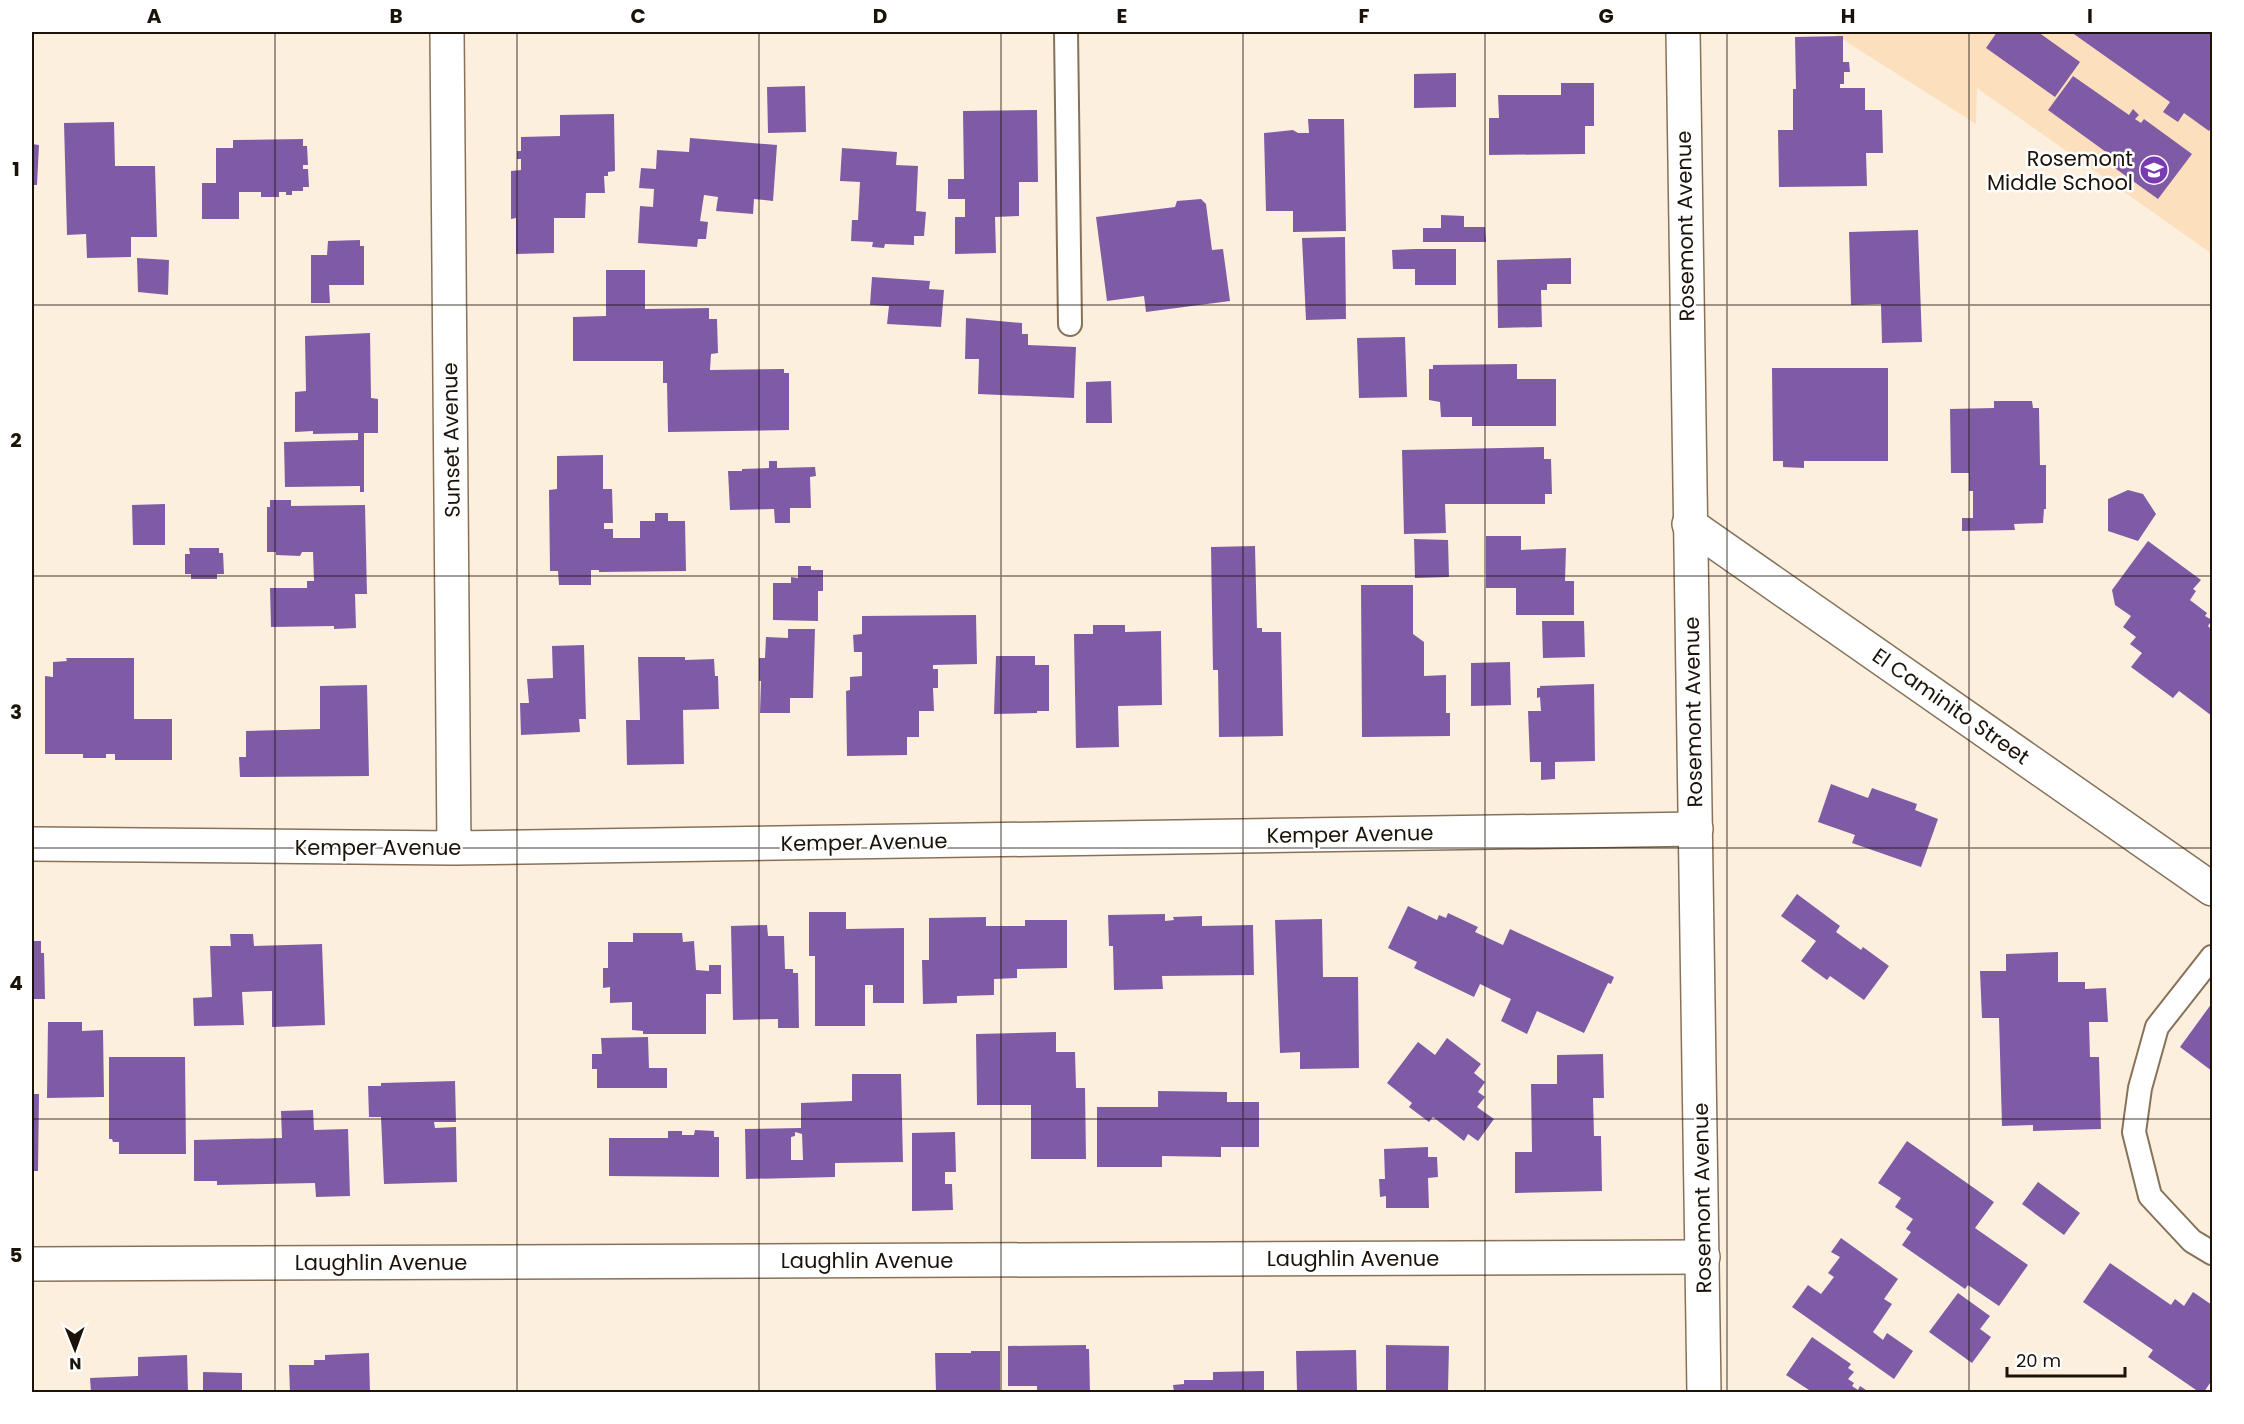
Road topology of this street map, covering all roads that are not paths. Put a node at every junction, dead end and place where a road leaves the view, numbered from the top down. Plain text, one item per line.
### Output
1 (447, 32) edge
2 (1066, 32) edge
3 (1683, 32) edge
4 (1070, 324) dead end
5 (1689, 524) junction
6 (1696, 829) junction
7 (32, 844) edge
8 (454, 848) junction
9 (2212, 889) edge
10 (2212, 957) edge
11 (2212, 1253) edge
12 (1703, 1257) junction
13 (32, 1264) edge
14 (1704, 1392) edge

1 - 8 street, Sunset Avenue
2 - 4 lane
3 - 5 street, Rosemont Avenue
5 - 6 street, Rosemont Avenue
5 - 9 street, El Caminito Street
6 - 8 street, Kemper Avenue
6 - 12 street, Rosemont Avenue
7 - 8 street, Kemper Avenue
10 - 11 lane
12 - 13 street, Laughlin Avenue
12 - 14 street, Rosemont Avenue

